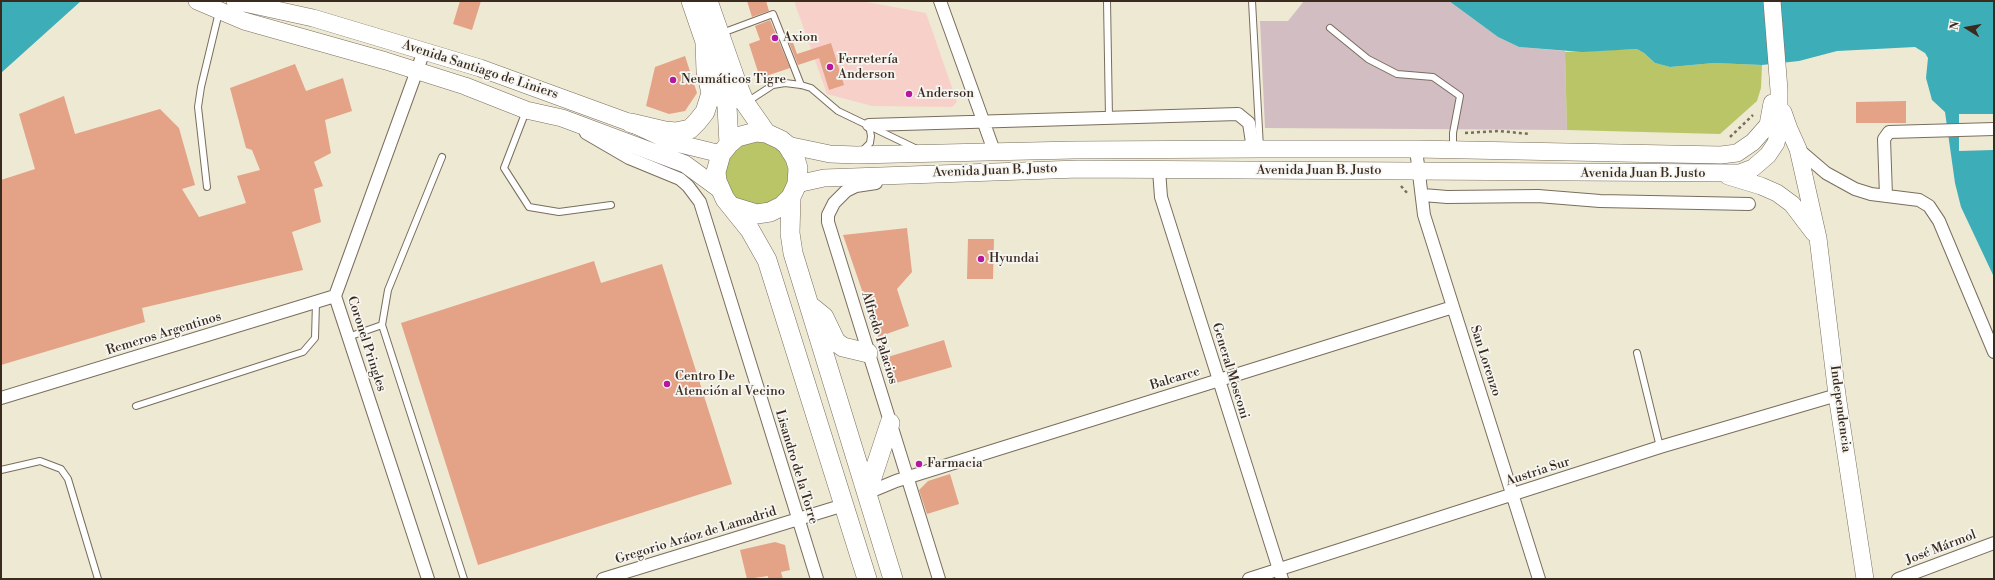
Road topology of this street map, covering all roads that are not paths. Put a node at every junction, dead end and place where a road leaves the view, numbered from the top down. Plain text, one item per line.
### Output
1 (197, 1) edge
2 (235, 1) edge
3 (692, 1) edge
4 (708, 1) edge
5 (940, 1) edge
6 (1107, 1) edge
7 (1252, 1) edge
8 (1766, 1) edge
9 (1772, 1) edge
10 (219, 12) junction
11 (1330, 28) dead end
12 (712, 39) junction
13 (424, 51) junction
14 (418, 72) junction
15 (801, 85) junction
16 (1777, 94) junction
17 (745, 103) junction
18 (526, 110) junction
19 (562, 118) junction
20 (1109, 118) junction
21 (983, 121) junction
22 (631, 123) junction
23 (869, 124) junction
24 (1993, 129) edge
25 (766, 133) junction
26 (787, 145) junction
27 (725, 149) junction
28 (1257, 149) junction
29 (1416, 149) junction
30 (1798, 149) junction
31 (1453, 150) junction
32 (994, 151) junction
33 (926, 153) junction
34 (856, 155) junction
35 (442, 157) dead end
36 (1159, 170) junction
37 (1418, 172) junction
38 (928, 173) junction
39 (1721, 174) junction
40 (207, 187) dead end
41 (719, 189) junction
42 (794, 190) junction
43 (1423, 195) junction
44 (1886, 196) junction
45 (700, 202) joint
46 (1749, 204) dead end
47 (611, 205) dead end
48 (734, 207) junction
49 (1818, 238) junction
50 (335, 296) junction
51 (316, 302) junction
52 (809, 306) junction
53 (1453, 306) junction
54 (382, 326) junction
55 (348, 337) junction
56 (1994, 352) edge
57 (868, 353) junction
58 (1637, 353) dead end
59 (1218, 380) junction
60 (1837, 395) junction
61 (1, 398) edge
62 (136, 406) dead end
63 (890, 423) junction
64 (1660, 447) junction
65 (1, 470) edge
66 (906, 478) junction
67 (867, 493) junction
68 (1513, 496) junction
69 (844, 505) junction
70 (798, 519) junction
71 (1994, 543) edge
72 (1280, 574) edge
73 (98, 579) edge
74 (428, 579) edge
75 (464, 579) edge
76 (603, 579) edge
77 (817, 579) edge
78 (868, 579) edge
79 (893, 579) edge
80 (938, 579) edge
81 (1249, 579) edge
82 (1539, 579) edge
83 (1865, 579) edge
84 (1898, 579) edge

1 - 10 main road, Avenida Santiago de Liniers
2 - 13 main road, Avenida Santiago de Liniers
3 - 12 main road
4 - 12 main road
5 - 21 street
6 - 20 lane
7 - 28 lane
8 - 16 main road
9 - 16 main road
10 - 14 main road, Avenida Santiago de Liniers
10 - 40 lane
11 - 31 lane
12 - 15 lane
12 - 17 main road
12 - 22 main road
12 - 27 main road
13 - 14 street, Coronel Pringles
13 - 22 main road, Avenida Santiago de Liniers
14 - 18 main road, Avenida Santiago de Liniers
14 - 50 street, Coronel Pringles
15 - 17 lane
15 - 23 lane
16 - 30 main road, Independencia
16 - 31 main road, Avenida Juan B. Justo
16 - 39 main road, Avenida Juan B. Justo
17 - 25 main road
18 - 19 main road, Avenida Santiago de Liniers
18 - 47 lane
19 - 41 main road, Avenida Santiago de Liniers
19 - 45 street, Avenida Santiago de Liniers
20 - 21 street
20 - 28 street
21 - 23 street
21 - 32 street
22 - 27 main road, Avenida Santiago de Liniers
23 - 33 lane
23 - 34 lane
24 - 44 street
25 - 26 main road
25 - 27 main road
26 - 34 main road, Avenida Juan B. Justo
26 - 42 main road
27 - 41 main road
28 - 29 main road, Avenida Juan B. Justo
28 - 32 main road, Avenida Juan B. Justo
29 - 31 main road, Avenida Juan B. Justo
29 - 37 street, San Lorenzo
30 - 44 street
30 - 49 main road, Independencia
32 - 33 main road, Avenida Juan B. Justo
33 - 34 main road, Avenida Juan B. Justo
35 - 54 lane
36 - 37 main road, Avenida Juan B. Justo
36 - 38 main road, Avenida Juan B. Justo
36 - 59 street, General Mosconi
37 - 39 main road, Avenida Juan B. Justo
37 - 43 street, San Lorenzo
38 - 42 main road, Avenida Juan B. Justo
38 - 57 street, Alfredo Palacios
39 - 49 main road
41 - 48 main road
42 - 48 main road
42 - 52 main road
43 - 46 street
43 - 53 street, San Lorenzo
44 - 56 street
45 - 70 street, Lisandro de la Torre
48 - 69 main road
49 - 60 main road, Independencia
50 - 51 street, Remeros Argentinos
50 - 55 street, Coronel Pringles
51 - 61 street, Remeros Argentinos
51 - 62 lane
52 - 57 main road
52 - 67 main road
53 - 59 street, Balcarce
53 - 68 street, San Lorenzo
54 - 55 lane
54 - 75 lane
55 - 74 street, Coronel Pringles
57 - 63 street, Alfredo Palacios
58 - 64 lane
59 - 66 street, Balcarce
59 - 72 street, General Mosconi
60 - 64 street, Austria Sur
60 - 83 main road, Independencia
63 - 66 street, Alfredo Palacios
63 - 67 main road
64 - 68 street, Austria Sur
65 - 73 lane
66 - 67 street, Balcarce
66 - 80 street, Alfredo Palacios
67 - 79 main road
68 - 72 street, Austria Sur
68 - 82 street, San Lorenzo
69 - 70 street, Gregorio Aráoz de Lamadrid
69 - 78 main road
70 - 76 street, Gregorio Aráoz de Lamadrid
70 - 77 street, Lisandro de la Torre
71 - 84 street, José Mármol
72 - 81 street, Austria Sur

